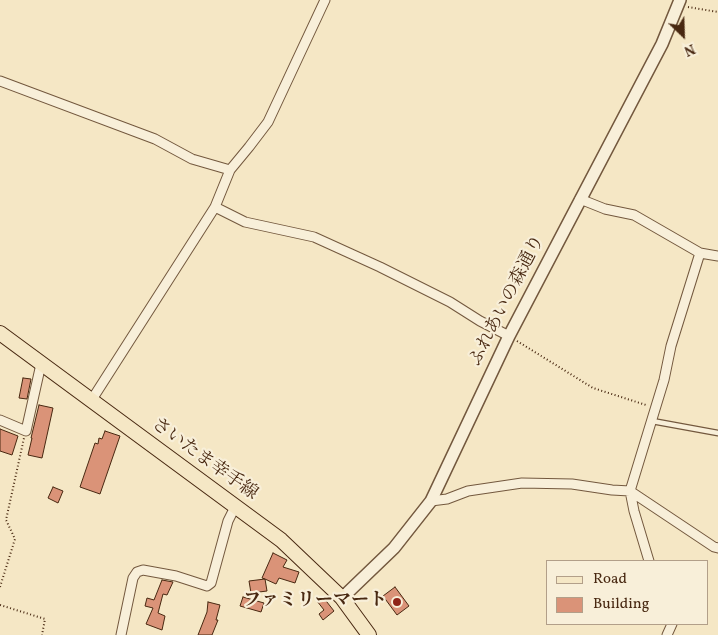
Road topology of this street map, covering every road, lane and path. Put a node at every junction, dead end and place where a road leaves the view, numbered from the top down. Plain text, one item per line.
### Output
1 (325, 0) edge
2 (679, 2) edge
3 (718, 12) edge
4 (0, 80) edge
5 (230, 170) junction
6 (580, 199) junction
7 (214, 208) junction
8 (700, 254) junction
9 (718, 256) edge
10 (0, 333) edge
11 (508, 336) junction
12 (41, 364) junction
13 (91, 401) junction
14 (656, 408) junction
15 (0, 420) edge
16 (652, 421) junction
17 (26, 431) junction
18 (718, 433) edge
19 (630, 491) junction
20 (432, 501) junction
21 (235, 507) junction
22 (718, 548) edge
23 (649, 560) edge
24 (0, 587) edge
25 (342, 598) junction
26 (0, 605) edge
27 (42, 635) edge
28 (121, 635) edge
29 (368, 635) edge

1 - 5 street
2 - 3 path
2 - 6 street, ふれあいの森通り
4 - 5 street
5 - 7 street
6 - 8 street
6 - 11 street, ふれあいの森通り
7 - 11 street
7 - 13 street
8 - 9 street
8 - 14 street
10 - 12 main road, さいたま幸手線
11 - 14 path
11 - 20 street, ふれあいの森通り
12 - 13 main road, さいたま幸手線
12 - 17 street
13 - 21 main road, さいたま幸手線
14 - 16 street
15 - 17 street
16 - 18 lane
16 - 19 street
17 - 24 path
19 - 20 street
19 - 22 street
19 - 23 street
20 - 25 street, ふれあいの森通り
21 - 25 main road, さいたま幸手線
21 - 28 street
25 - 29 main road, さいたま幸手線
26 - 27 path

